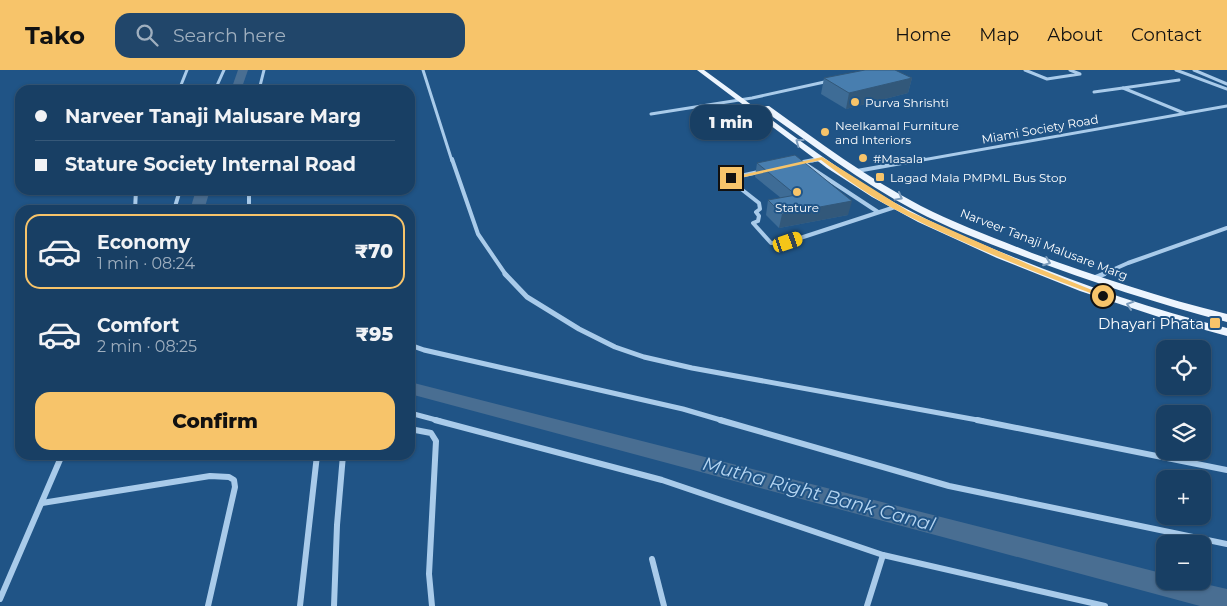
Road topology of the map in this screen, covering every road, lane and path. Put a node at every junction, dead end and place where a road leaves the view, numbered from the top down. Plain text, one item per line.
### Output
1 (187, 70) edge
2 (224, 70) edge
3 (264, 70) edge
4 (423, 70) edge
5 (700, 70) edge
6 (713, 70) edge
7 (1025, 70) edge
8 (1070, 70) edge
9 (1176, 70) edge
10 (1194, 70) edge
11 (1218, 79) junction
12 (833, 80) edge
13 (1179, 80) dead end
14 (1207, 82) junction
15 (1227, 84) edge
16 (181, 85) edge
17 (217, 85) edge
18 (260, 85) edge
19 (1123, 88) junction
20 (1227, 89) edge
21 (1094, 92) dead end
22 (752, 98) junction
23 (740, 100) junction
24 (1227, 106) edge
25 (1185, 113) junction
26 (651, 114) dead end
27 (822, 158) junction
28 (802, 162) junction
29 (794, 164) edge
30 (766, 170) edge
31 (858, 171) junction
32 (895, 207) junction
33 (878, 212) junction
34 (1227, 228) edge
35 (1093, 279) junction
36 (1227, 318) edge
37 (1227, 332) edge
38 (415, 347) edge
39 (415, 414) edge
40 (415, 430) edge
41 (60, 460) edge
42 (316, 460) edge
43 (343, 460) edge
44 (1227, 470) edge
45 (42, 503) junction
46 (1227, 544) edge
47 (883, 555) junction
48 (652, 559) dead end
49 (0, 600) edge
50 (208, 606) edge
51 (300, 606) edge
52 (334, 606) edge
53 (432, 606) edge
54 (664, 606) edge
55 (867, 606) edge
56 (1105, 606) edge

1 - 16 street
2 - 17 street
3 - 18 street
4 - 44 street
5 - 23 main road, Narveer Tanaji Malusare Marg
6 - 22 main road, Narveer Tanaji Malusare Marg
7 - 8 street
9 - 14 street
10 - 11 street
11 - 14 street
11 - 15 street
12 - 22 street
13 - 19 street
14 - 20 street
19 - 21 street
19 - 25 street
22 - 23 street
22 - 31 main road, Narveer Tanaji Malusare Marg
23 - 26 street
27 -> 23 main road, Narveer Tanaji Malusare Marg
24 - 25 street, Miami Society Road
25 - 31 street, Miami Society Road
27 - 28 street
27 - 32 main road, Narveer Tanaji Malusare Marg
28 - 29 street
28 - 33 street
30 - 33 street
31 -> 35 main road, Narveer Tanaji Malusare Marg
32 - 33 street
37 -> 32 main road, Narveer Tanaji Malusare Marg
34 - 35 street
35 - 36 main road, Narveer Tanaji Malusare Marg
38 - 46 street
39 - 47 street
40 - 53 street
41 - 45 street
42 - 51 street
43 - 52 street
45 - 49 street
45 - 50 street
47 - 55 street
47 - 56 street
48 - 54 street

